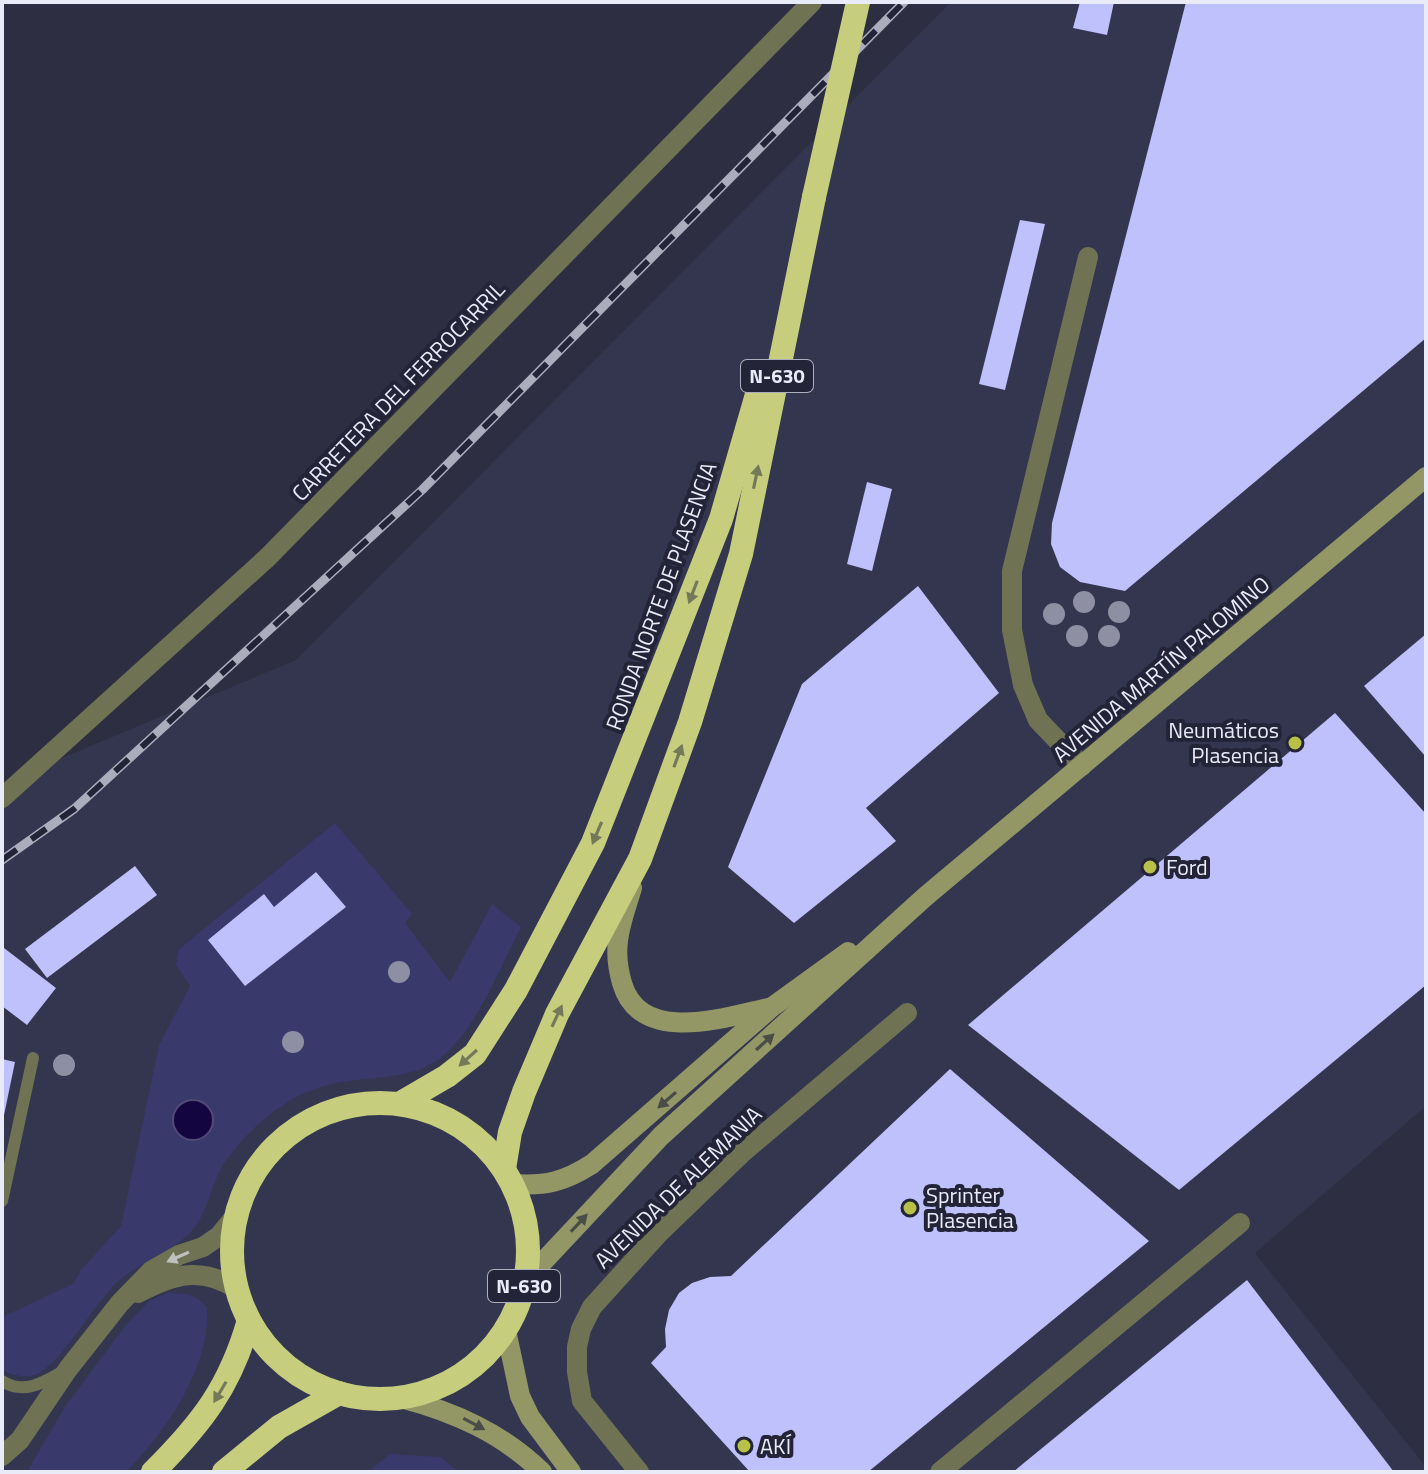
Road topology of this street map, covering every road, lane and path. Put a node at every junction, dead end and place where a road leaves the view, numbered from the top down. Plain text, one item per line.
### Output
1 (812, 2) edge
2 (858, 2) edge
3 (814, 197) junction
4 (1088, 257) dead end
5 (1426, 477) edge
6 (1082, 766) junction
7 (2, 798) edge
8 (640, 859) junction
9 (926, 896) junction
10 (772, 1007) junction
11 (907, 1013) dead end
12 (33, 1058) dead end
13 (399, 1104) junction
14 (508, 1176) junction
15 (2, 1201) edge
16 (236, 1215) junction
17 (1240, 1223) dead end
18 (526, 1280) junction
19 (237, 1289) junction
20 (120, 1303) junction
21 (249, 1320) junction
22 (506, 1330) junction
23 (68, 1369) junction
24 (2, 1381) edge
25 (339, 1393) junction
26 (401, 1398) junction
27 (2, 1456) edge
28 (153, 1472) edge
29 (224, 1472) edge
30 (542, 1472) edge
31 (571, 1472) edge
32 (639, 1472) edge
33 (940, 1472) edge

1 - 7 street, CARRETERA DEL FERROCARRIL
2 - 3 highway, N-630, bridge
8 -> 3 highway, N-630
3 -> 13 highway, RONDA NORTE DE PLASENCIA / N-630
4 - 6 street
5 - 6 main road, AVENIDA MARTÍN PALOMINO
6 - 9 main road, AVENIDA MARTÍN PALOMINO
8 - 10 main road
14 -> 8 highway, N-630
9 - 10 main road, AVENIDA MARTÍN PALOMINO
18 -> 9 main road, AVENIDA MARTÍN PALOMINO
10 -> 14 main road, AVENIDA MARTÍN PALOMINO
11 - 32 street, AVENIDA DE ALEMANIA
12 - 15 lane
13 - 14 highway, N-630
13 - 16 highway, N-630
14 - 18 highway, N-630
16 - 19 highway, N-630
16 -> 20 street
17 - 33 street
18 - 22 highway, N-630
19 - 20 street
19 - 21 highway, N-630
20 - 23 street
21 - 25 highway, N-630
21 -> 28 highway
22 - 26 highway, N-630
22 - 31 main road
23 - 24 lane
23 - 27 street
25 - 26 highway, N-630
25 - 29 highway
26 -> 30 main road

